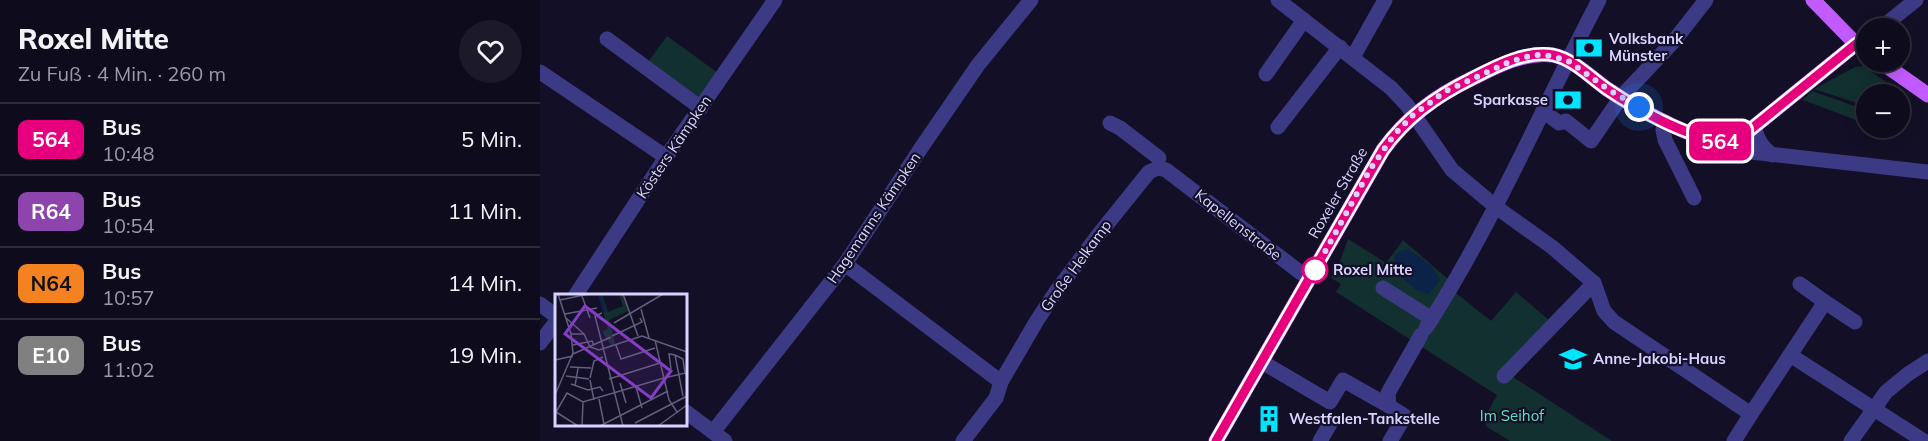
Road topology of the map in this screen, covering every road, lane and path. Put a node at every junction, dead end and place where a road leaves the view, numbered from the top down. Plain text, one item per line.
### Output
1 (775, 0) edge
2 (1031, 0) edge
3 (1278, 0) edge
4 (1385, 0) edge
5 (1599, 0) edge
6 (1706, 0) edge
7 (1813, 0) edge
8 (1916, 0) edge
9 (1894, 18) edge
10 (1304, 20) junction
11 (606, 39) dead end
12 (1856, 39) edge
13 (1856, 50) edge
14 (1346, 52) junction
15 (1567, 60) junction
16 (540, 72) edge
17 (1896, 72) edge
18 (1266, 74) dead end
19 (1928, 94) edge
20 (1621, 97) junction
21 (700, 108) junction
22 (1543, 111) junction
23 (1413, 115) junction
24 (1666, 122) junction
25 (1110, 123) dead end
26 (1754, 126) junction
27 (1278, 127) dead end
28 (1720, 141) junction
29 (1772, 154) junction
30 (666, 157) junction
31 (1163, 164) junction
32 (1928, 172) edge
33 (1694, 198) dead end
34 (1496, 207) junction
35 (845, 264) junction
36 (1310, 278) junction
37 (1594, 283) junction
38 (1800, 284) dead end
39 (1383, 288) dead end
40 (576, 294) edge
41 (1825, 302) junction
42 (540, 304) edge
43 (555, 315) edge
44 (1855, 322) dead end
45 (555, 323) edge
46 (1426, 327) junction
47 (540, 343) edge
48 (1791, 354) junction
49 (1262, 362) junction
50 (1928, 362) edge
51 (1504, 376) dead end
52 (1001, 382) junction
53 (1389, 406) junction
54 (1874, 408) junction
55 (687, 413) edge
56 (1751, 414) junction
57 (1330, 424) dead end
58 (719, 437) edge
59 (963, 441) edge
60 (1216, 441) edge
61 (1320, 441) edge
62 (1390, 441) edge
63 (1734, 441) edge
64 (1851, 441) edge
65 (1924, 441) edge

1 - 21 street, Kösters Kämpken
2 - 35 street, Hagemanns Kämpken
3 - 10 street
4 - 14 street
5 - 15 street
6 - 20 street
7 - 12 main road
8 - 9 street
10 - 14 street
10 - 18 street
11 - 21 street
13 - 26 main road
14 - 23 street
14 - 27 street
15 - 20 main road
15 - 22 street
15 - 23 main road, Roxeler Straße
16 - 30 street
17 - 19 main road
20 - 22 street
20 - 24 main road
21 - 30 street, Kösters Kämpken
22 - 34 street
23 - 34 street
23 - 36 main road, Roxeler Straße
24 - 28 main road
24 - 33 street
25 - 31 street, Kapellenstraße
26 - 28 main road
26 - 29 street
28 - 29 street
29 - 32 street
30 - 40 street, Kösters Kämpken
31 - 36 street, Kapellenstraße
31 - 52 street, Große Helkamp
34 - 37 street
34 - 46 street
35 - 52 street
35 - 58 street, Hagemanns Kämpken
36 - 49 main road, Roxeler Straße
37 - 51 street
37 - 56 street
38 - 41 street
39 - 46 street
41 - 44 street
41 - 48 street
42 - 43 street
45 - 47 street
46 - 53 street
48 - 54 street
48 - 56 street
49 - 53 street
49 - 60 main road, Roxeler Straße
50 - 54 street
52 - 59 street, Große Helkamp
53 - 62 street
54 - 64 street
54 - 65 street
55 - 58 street
56 - 63 street
57 - 61 street

